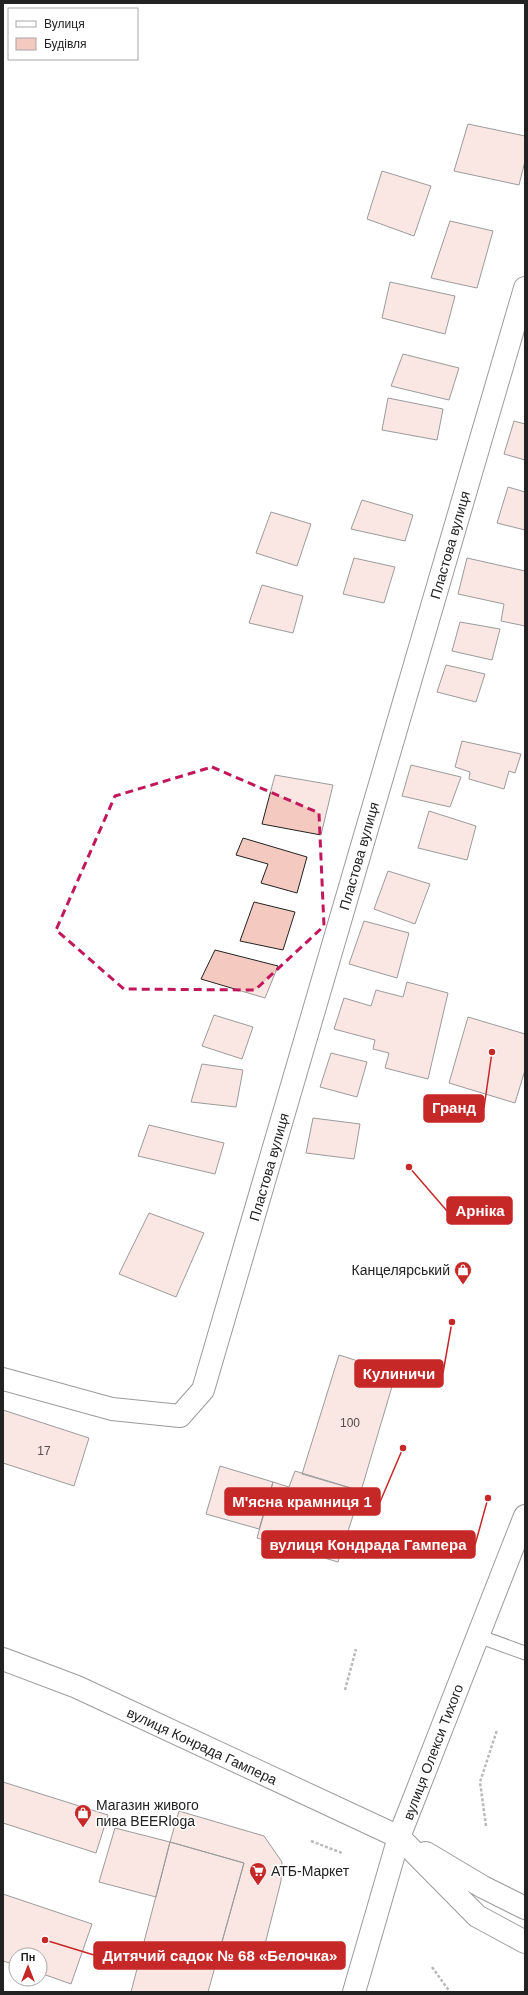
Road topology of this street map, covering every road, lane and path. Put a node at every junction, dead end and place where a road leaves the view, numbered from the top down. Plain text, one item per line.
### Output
1 (525, 288) edge
2 (3, 1379) edge
3 (525, 1516) edge
4 (478, 1636) junction
5 (356, 1649) dead end
6 (525, 1653) edge
7 (3, 1659) edge
8 (345, 1690) dead end
9 (497, 1730) dead end
10 (486, 1826) dead end
11 (399, 1837) junction
12 (311, 1841) dead end
13 (342, 1853) dead end
14 (525, 1908) edge
15 (525, 1942) edge
16 (432, 1967) dead end
17 (354, 1992) edge
18 (450, 1992) edge

1 - 2 street, Пластова вулиця
3 - 4 street, вулиця Олекси Тихого
4 - 6 lane
4 - 11 street, вулиця Олекси Тихого
5 - 8 path
7 - 11 street, вулиця Конрада Гампера
9 - 10 path
11 - 14 street
11 - 15 street
11 - 17 street, вулиця Олекси Тихого
12 - 13 path
16 - 18 path

